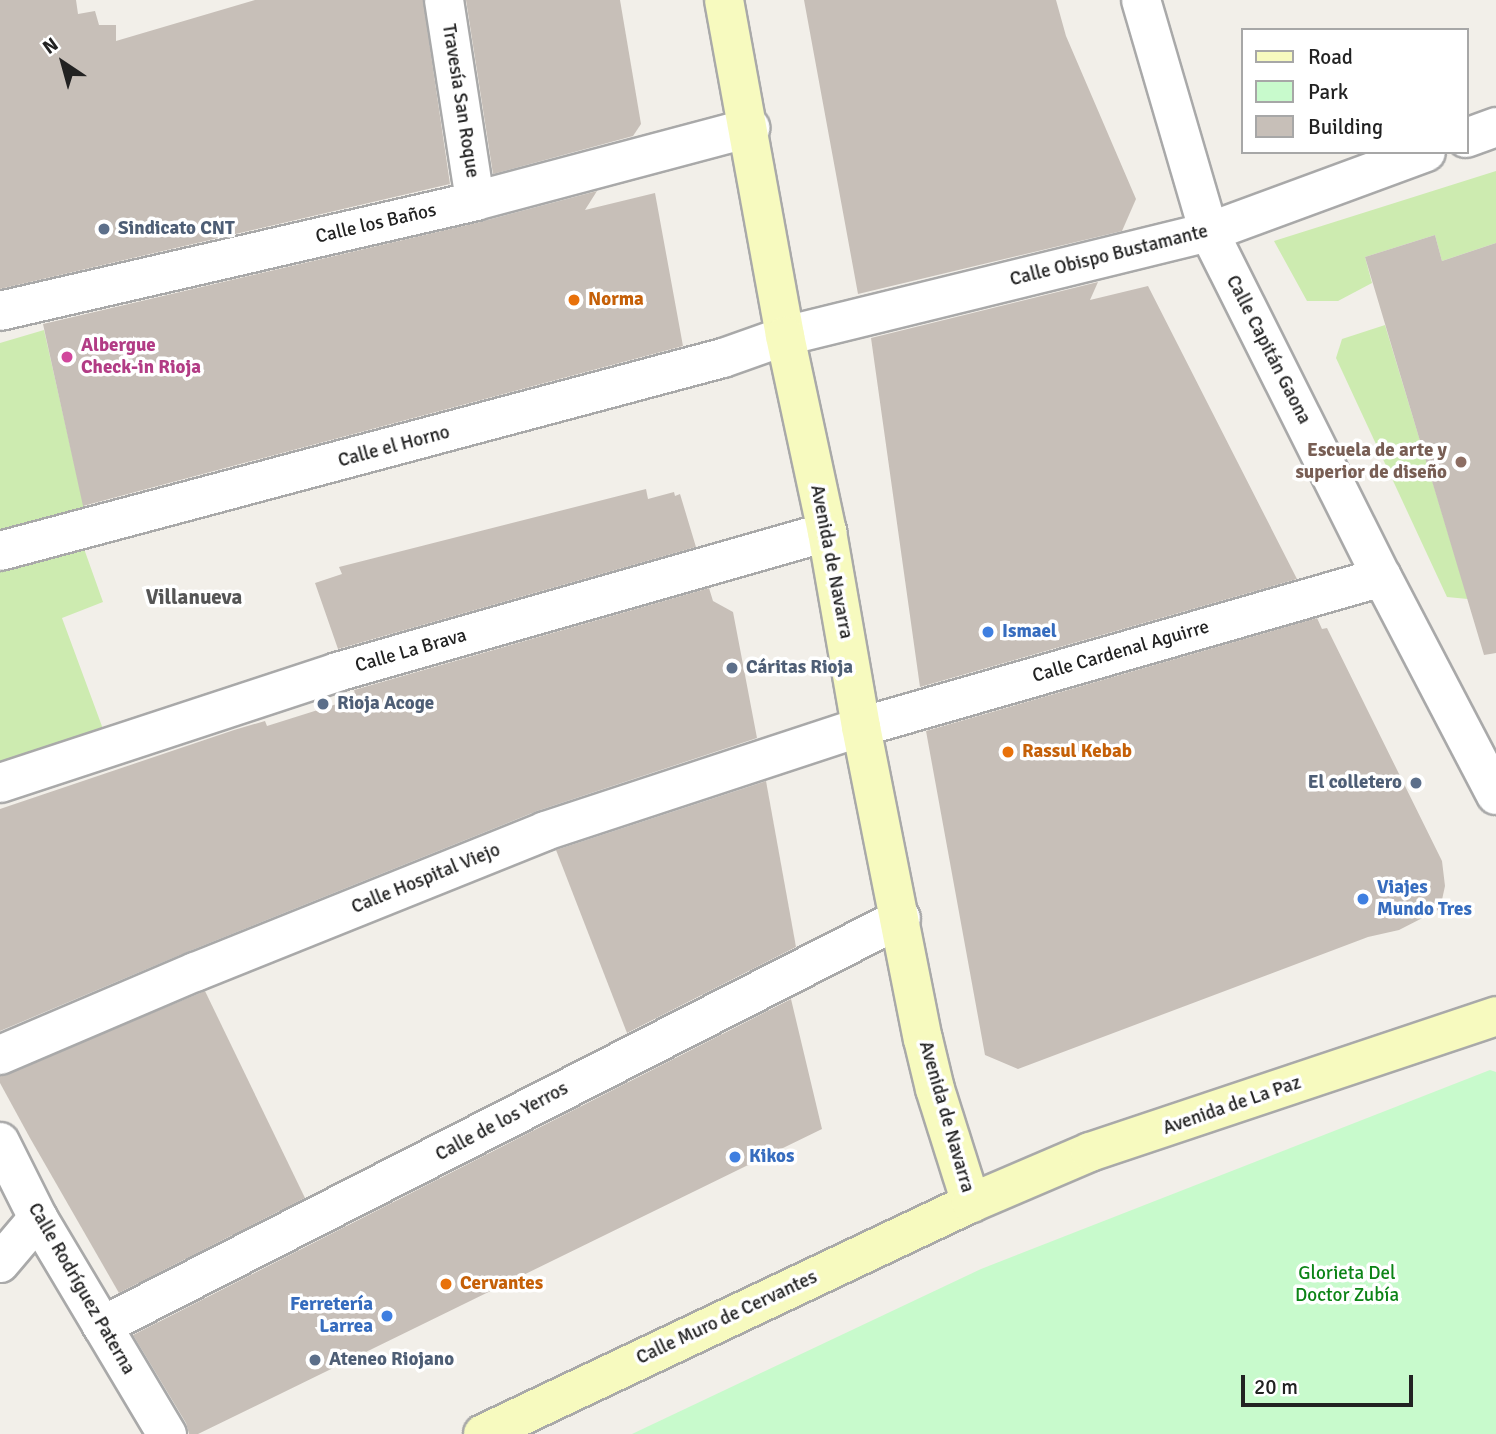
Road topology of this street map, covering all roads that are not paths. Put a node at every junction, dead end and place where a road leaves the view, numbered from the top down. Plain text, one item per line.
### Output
1 (444, 0) edge
2 (724, 0) edge
3 (1142, 0) edge
4 (1496, 127) edge
5 (750, 128) junction
6 (1468, 137) edge
7 (1421, 154) edge
8 (475, 201) junction
9 (1209, 232) junction
10 (0, 311) edge
11 (785, 336) junction
12 (827, 532) junction
13 (0, 551) edge
14 (1382, 577) junction
15 (861, 727) junction
16 (0, 783) edge
17 (1496, 795) edge
18 (901, 918) junction
19 (1496, 1016) edge
20 (0, 1055) edge
21 (0, 1142) edge
22 (971, 1202) junction
23 (38, 1218) junction
24 (0, 1263) edge
25 (102, 1326) junction
26 (167, 1434) edge
27 (483, 1434) edge

1 - 8 street, Travesía San Roque
2 - 5 main road, Avenida de Navarra
3 - 9 street, Calle Capitán Gaona
4 - 6 street
5 - 8 street, Calle los Baños
5 - 11 main road, Avenida de Navarra
7 - 9 street, Calle Obispo Bustamante
8 - 10 street, Calle los Baños
9 - 11 street, Calle Obispo Bustamante
9 - 14 street, Calle Capitán Gaona
11 - 12 main road, Avenida de Navarra
11 - 13 street, Calle el Horno
12 - 15 main road, Avenida de Navarra
12 - 16 street, Calle La Brava
14 - 15 street, Calle Cardenal Aguirre
14 - 17 street, Calle Capitán Gaona
15 - 18 main road, Avenida de Navarra
15 - 20 street, Calle Hospital Viejo
18 - 22 main road, Avenida de Navarra
18 - 25 street, Calle de los Yerros
19 - 22 main road, Avenida de La Paz
21 - 23 street, Calle Rodríguez Paterna
22 - 27 main road, Calle Muro de Cervantes
23 - 24 street
23 - 25 street, Calle Rodríguez Paterna
25 - 26 street, Calle Rodríguez Paterna

